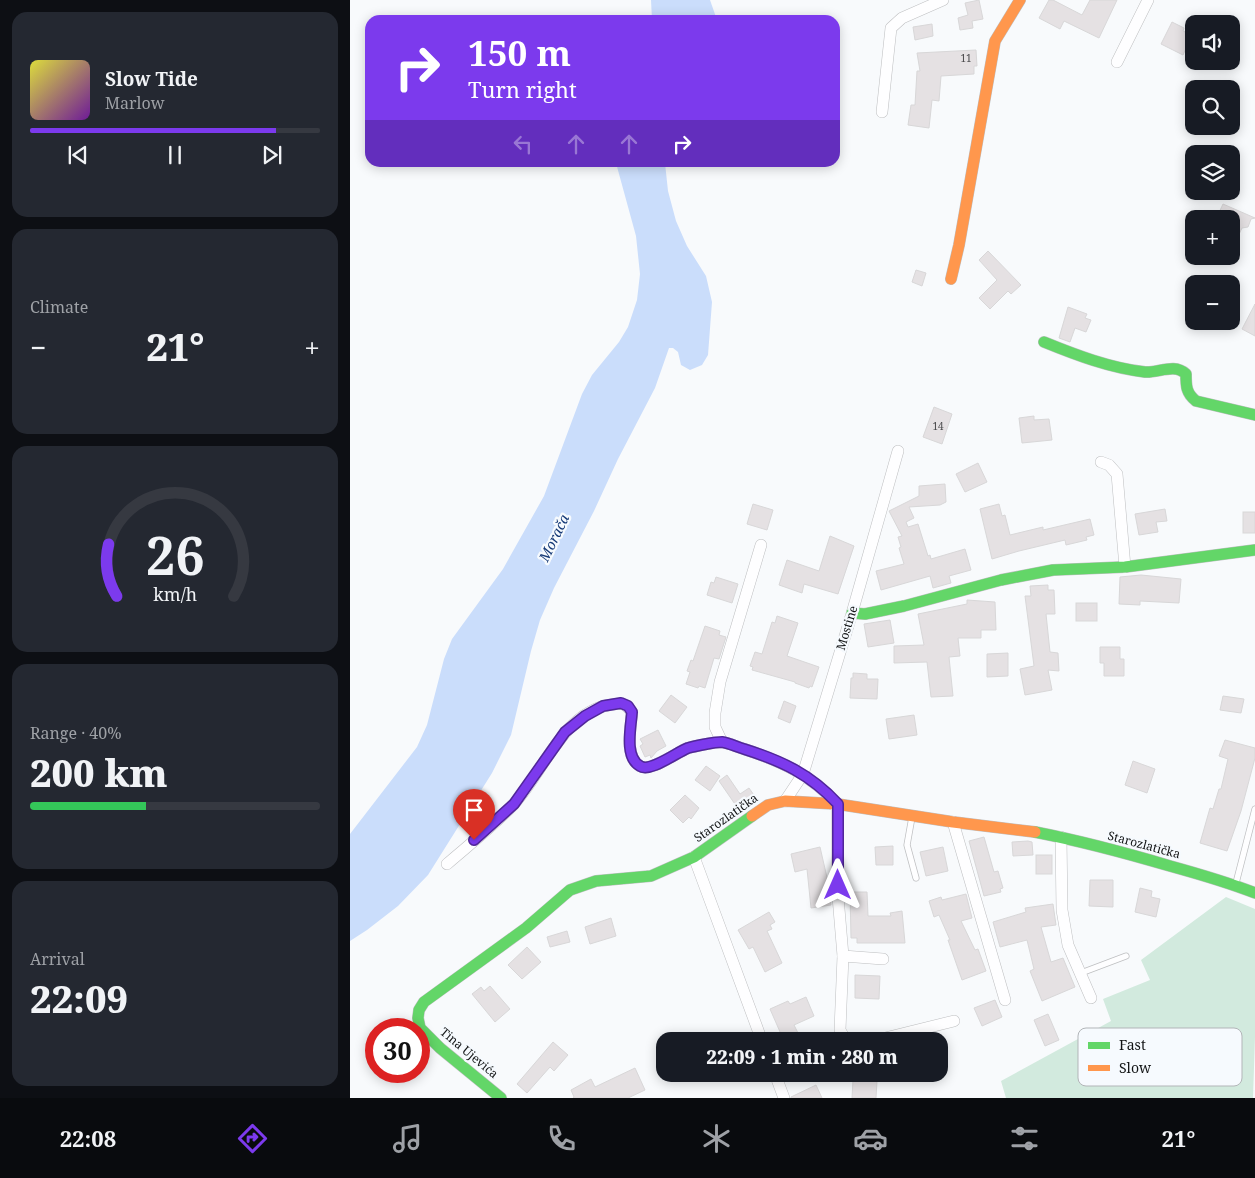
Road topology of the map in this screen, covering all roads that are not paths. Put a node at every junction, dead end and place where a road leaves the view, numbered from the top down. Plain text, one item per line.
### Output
1 (943, 0) edge
2 (1020, 0) edge
3 (1148, 0) edge
4 (1117, 62) dead end
5 (882, 112) dead end
6 (951, 279) dead end
7 (1044, 342) dead end
8 (1255, 415) edge
9 (898, 451) dead end
10 (1101, 462) dead end
11 (760, 545) dead end
12 (1255, 550) edge
13 (1126, 567) junction
14 (852, 613) junction
15 (722, 742) junction
16 (803, 774) junction
17 (786, 801) junction
18 (838, 804) junction
19 (1255, 809) edge
20 (912, 815) junction
21 (953, 822) junction
22 (1061, 837) junction
23 (694, 857) junction
24 (447, 864) dead end
25 (916, 878) dead end
26 (1235, 885) junction
27 (1255, 893) edge
28 (843, 956) junction
29 (1126, 956) dead end
30 (883, 959) dead end
31 (1081, 974) junction
32 (1091, 998) dead end
33 (1006, 1000) dead end
34 (418, 1018) edge
35 (954, 1021) dead end
36 (759, 1032) edge
37 (841, 1032) edge
38 (909, 1032) edge
39 (430, 1038) edge
40 (778, 1082) edge
41 (501, 1098) edge
42 (784, 1098) edge

1 - 5 street
2 - 6 street
3 - 4 street
7 - 8 street
9 - 14 street, Mostine
10 - 13 street
11 - 15 street
12 - 13 street
13 - 14 street
14 - 16 street, Mostine
15 - 16 street
15 - 24 street
16 - 17 street, Mostine
16 - 18 street
17 - 18 street, Starozlatička
17 - 23 street, Starozlatička
18 - 20 street, Starozlatička
18 - 28 street
19 - 26 lane
20 - 21 street, Starozlatička
20 - 25 lane
21 - 22 street, Starozlatička
21 - 33 street
22 - 26 street, Starozlatička
22 - 31 street
23 - 34 street, Starozlatička
23 - 36 street
26 - 27 street, Starozlatička
28 - 30 street
28 - 37 street
29 - 31 lane
31 - 32 street
35 - 38 street
39 - 41 street, Tina Ujevića
40 - 42 street

